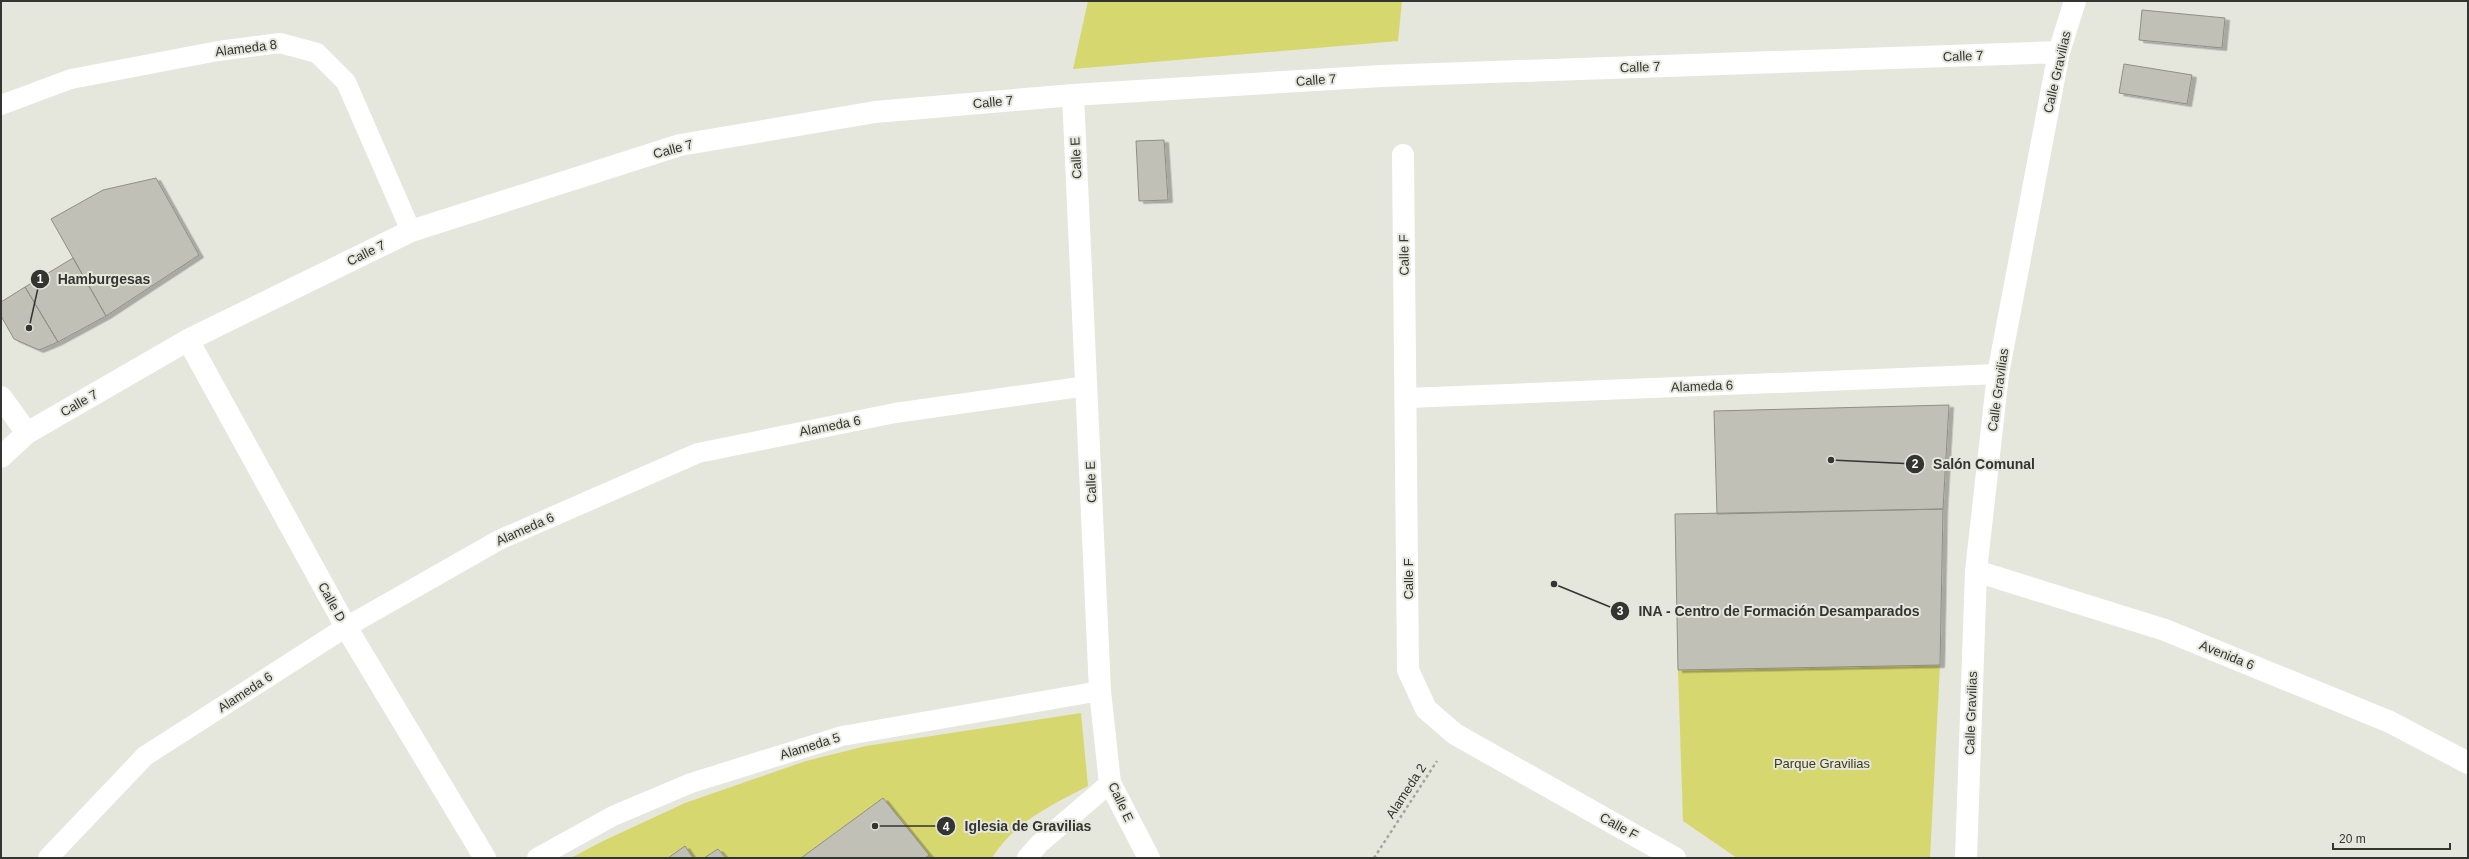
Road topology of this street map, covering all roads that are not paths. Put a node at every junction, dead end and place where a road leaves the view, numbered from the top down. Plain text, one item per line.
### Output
1 (2075, 1) edge
2 (2059, 52) junction
3 (1073, 95) junction
4 (1, 105) edge
5 (1403, 155) dead end
6 (411, 231) junction
7 (188, 340) junction
8 (1998, 374) junction
9 (1087, 386) junction
10 (1, 396) edge
11 (1407, 398) junction
12 (27, 433) junction
13 (1, 457) edge
14 (1976, 571) junction
15 (346, 627) junction
16 (1100, 691) junction
17 (2468, 763) edge
18 (1110, 783) junction
19 (48, 858) edge
20 (485, 858) edge
21 (537, 858) edge
22 (1027, 858) edge
23 (1149, 858) edge
24 (1675, 858) edge
25 (1966, 858) edge

1 - 2 street, Calle Gravilias
2 - 3 street, Calle 7
2 - 8 street, Calle Gravilias
3 - 6 street, Calle 7
3 - 9 street, Calle E
4 - 6 lane, Alameda 8
5 - 11 street, Calle F
6 - 7 street, Calle 7
7 - 12 street, Calle 7
7 - 15 street, Calle D
8 - 11 lane, Alameda 6
8 - 14 street, Calle Gravilias
9 - 15 lane, Alameda 6
9 - 16 street, Calle E
10 - 12 street
11 - 24 street, Calle F
12 - 13 street, Calle 7
14 - 17 street, Avenida 6
14 - 25 street, Calle Gravilias
15 - 19 lane, Alameda 6
15 - 20 street, Calle D
16 - 18 street, Calle E
16 - 21 lane, Alameda 5
18 - 22 lane
18 - 23 street, Calle E

